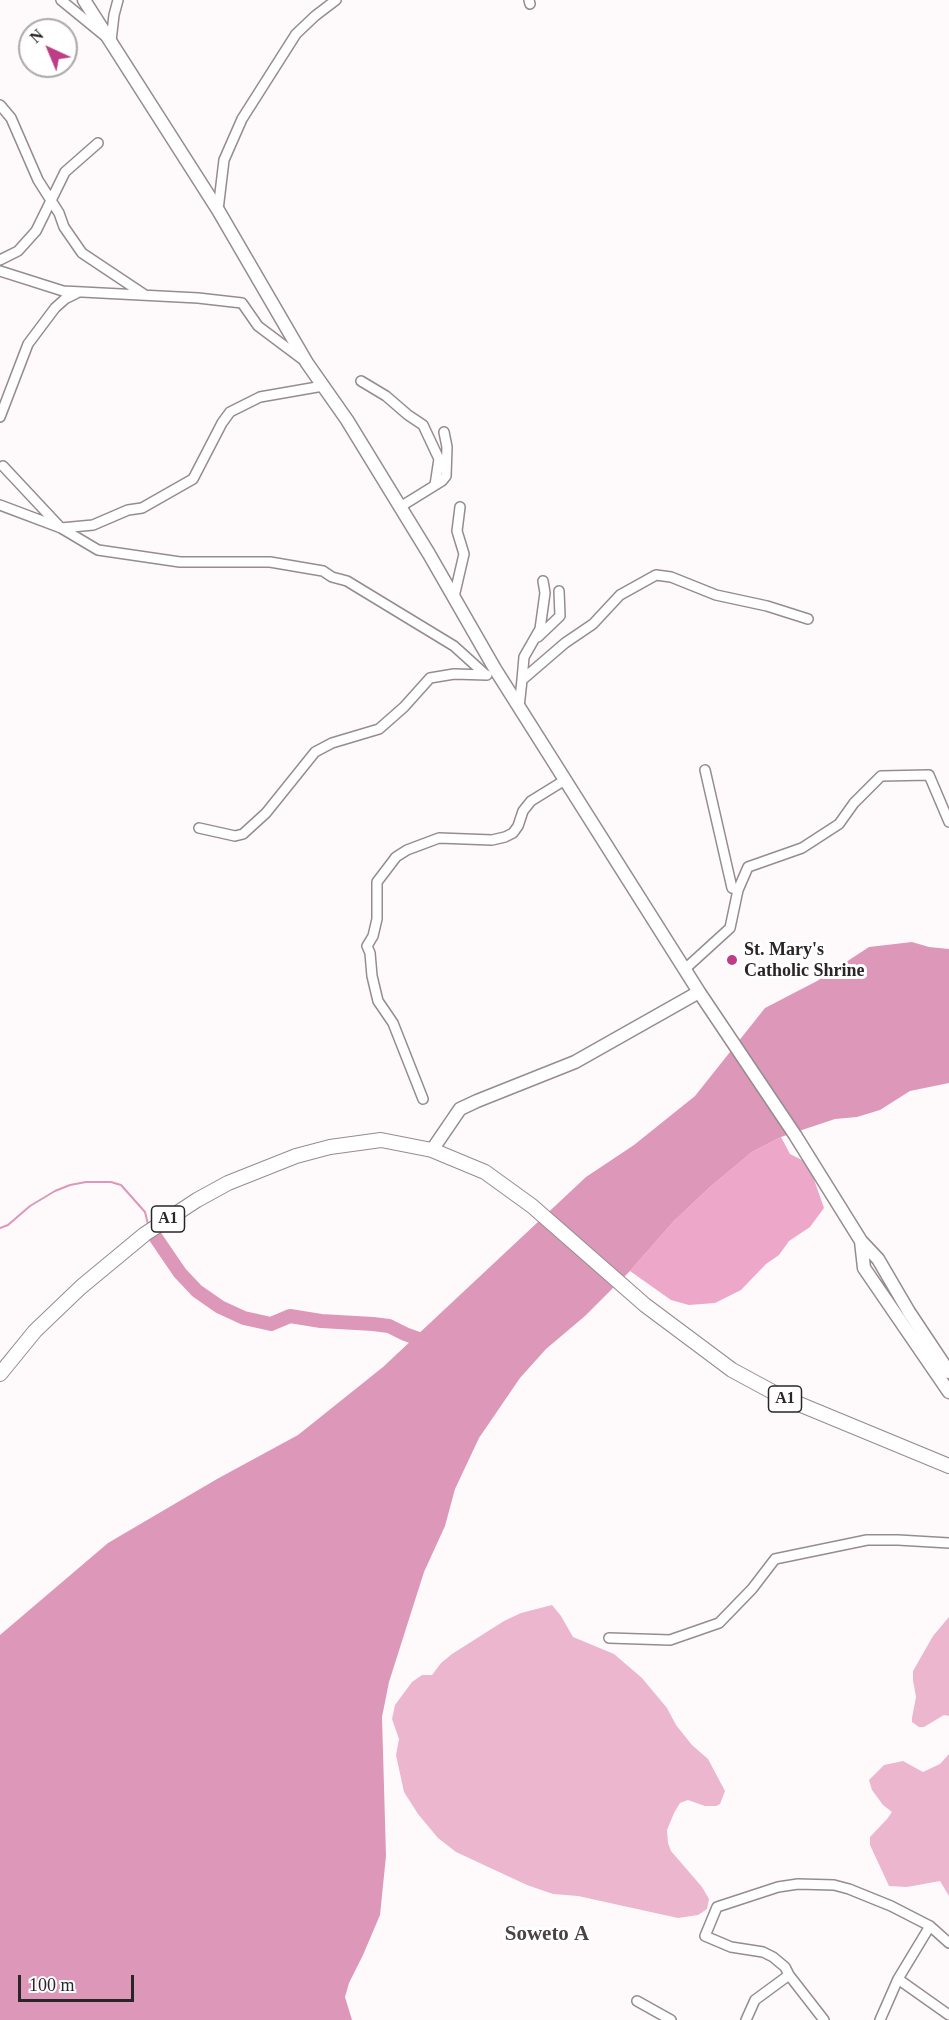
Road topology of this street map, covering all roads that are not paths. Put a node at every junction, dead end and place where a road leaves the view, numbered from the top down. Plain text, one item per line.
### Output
1 (61, 0) edge
2 (84, 0) edge
3 (118, 0) edge
4 (336, 0) edge
5 (111, 41) junction
6 (0, 105) edge
7 (98, 143) dead end
8 (51, 202) junction
9 (218, 210) junction
10 (0, 260) edge
11 (0, 271) edge
12 (80, 292) junction
13 (145, 295) junction
14 (307, 363) junction
15 (361, 381) dead end
16 (323, 386) junction
17 (0, 417) edge
18 (444, 432) dead end
19 (3, 466) dead end
20 (435, 485) junction
21 (0, 505) edge
22 (400, 507) junction
23 (460, 507) dead end
24 (61, 528) junction
25 (543, 581) dead end
26 (559, 591) dead end
27 (454, 597) junction
28 (808, 619) dead end
29 (536, 639) junction
30 (491, 672) junction
31 (522, 680) junction
32 (519, 707) junction
33 (705, 770) dead end
34 (565, 780) junction
35 (949, 822) edge
36 (199, 828) dead end
37 (738, 890) junction
38 (685, 969) junction
39 (699, 992) junction
40 (423, 1099) dead end
41 (432, 1150) junction
42 (861, 1240) junction
43 (949, 1372) edge
44 (0, 1374) edge
45 (949, 1392) edge
46 (946, 1465) edge
47 (949, 1543) edge
48 (609, 1638) dead end
49 (930, 1926) junction
50 (949, 1943) edge
51 (789, 1975) junction
52 (898, 1979) junction
53 (637, 2001) dead end
54 (949, 2015) edge
55 (670, 2020) edge
56 (746, 2020) edge
57 (824, 2020) edge
58 (880, 2020) edge

1 - 5 street
2 - 5 main road
3 - 5 street
4 - 9 street
5 - 9 main road
6 - 8 street
7 - 8 street
8 - 10 street
8 - 13 street
9 - 14 main road
11 - 12 street
12 - 13 street
12 - 17 street
13 - 14 street
14 - 16 main road
15 - 20 street
16 - 22 main road
16 - 24 street
18 - 20 street
19 - 24 street
20 - 22 street
21 - 24 street
22 - 27 main road
23 - 27 street
24 - 30 street
25 - 29 street
26 - 29 street
27 - 30 main road
28 - 31 street
29 - 31 street
30 - 32 main road
30 - 36 street
31 - 32 street
32 - 34 main road
33 - 37 street
34 - 38 main road
34 - 40 street
35 - 37 street
37 - 38 street
38 - 39 main road
39 - 41 main road
39 - 42 main road
41 - 44 highway, A1
41 - 46 highway, A1
42 - 43 main road
42 - 45 main road
47 - 48 street
49 - 50 street
49 - 51 street
49 - 52 street
51 - 56 street
51 - 57 street
52 - 54 street
52 - 58 street
53 - 55 street

